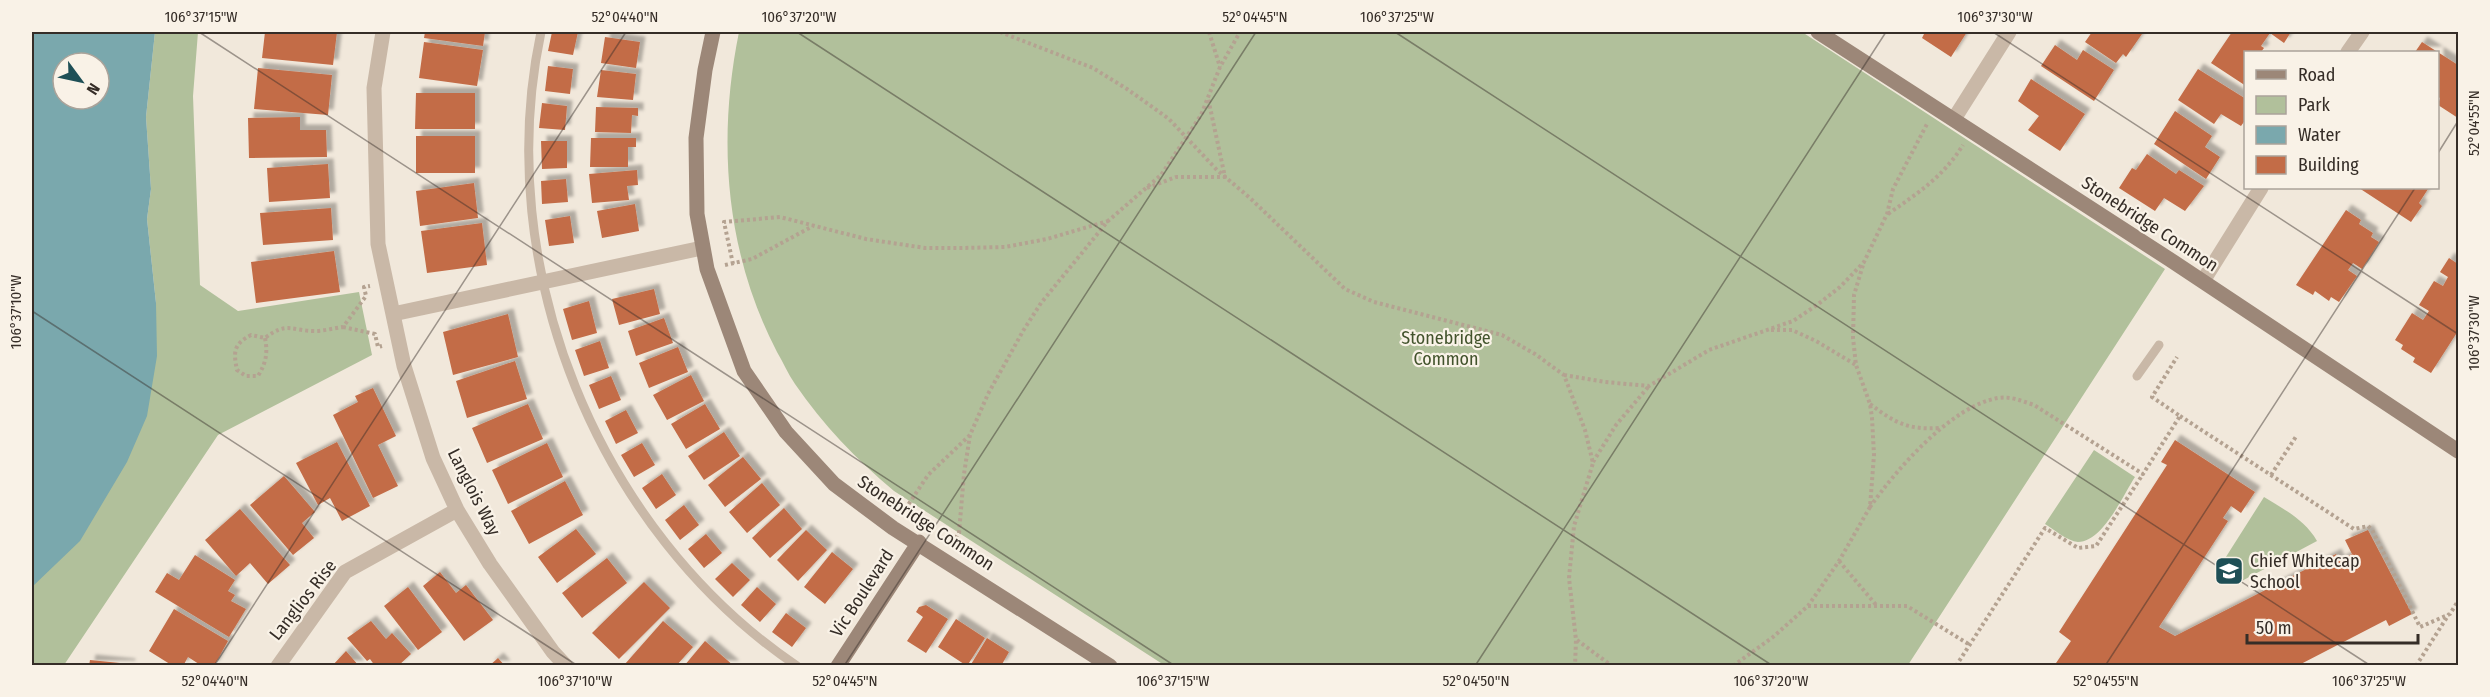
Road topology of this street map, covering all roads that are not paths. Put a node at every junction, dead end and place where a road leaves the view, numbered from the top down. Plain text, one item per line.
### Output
1 (383, 32) edge
2 (541, 32) edge
3 (713, 32) edge
4 (1818, 32) edge
5 (2009, 32) edge
6 (2362, 32) edge
7 (2349, 51) edge
8 (1954, 119) junction
9 (2260, 189) edge
10 (702, 248) junction
11 (544, 281) junction
12 (2202, 281) junction
13 (393, 314) junction
14 (2159, 345) dead end
15 (2137, 376) dead end
16 (2458, 452) edge
17 (456, 510) junction
18 (919, 542) junction
19 (278, 666) edge
20 (566, 666) edge
21 (797, 666) edge
22 (838, 666) edge
23 (1110, 666) edge

1 - 13 street, Langlois Way
2 - 11 lane
3 - 10 street, Stonebridge Common
4 - 8 street, Stonebridge Common
5 - 8 street
6 - 7 street
8 - 12 street, Stonebridge Common
9 - 12 street
10 - 11 street
10 - 18 street, Stonebridge Common
11 - 13 street
11 - 21 lane
12 - 16 street, Stonebridge Common
13 - 17 street, Langlois Way
14 - 15 lane
17 - 19 street, Langlios Rise
17 - 20 street, Langlois Way
18 - 22 street, Vic Boulevard
18 - 23 street, Stonebridge Common

